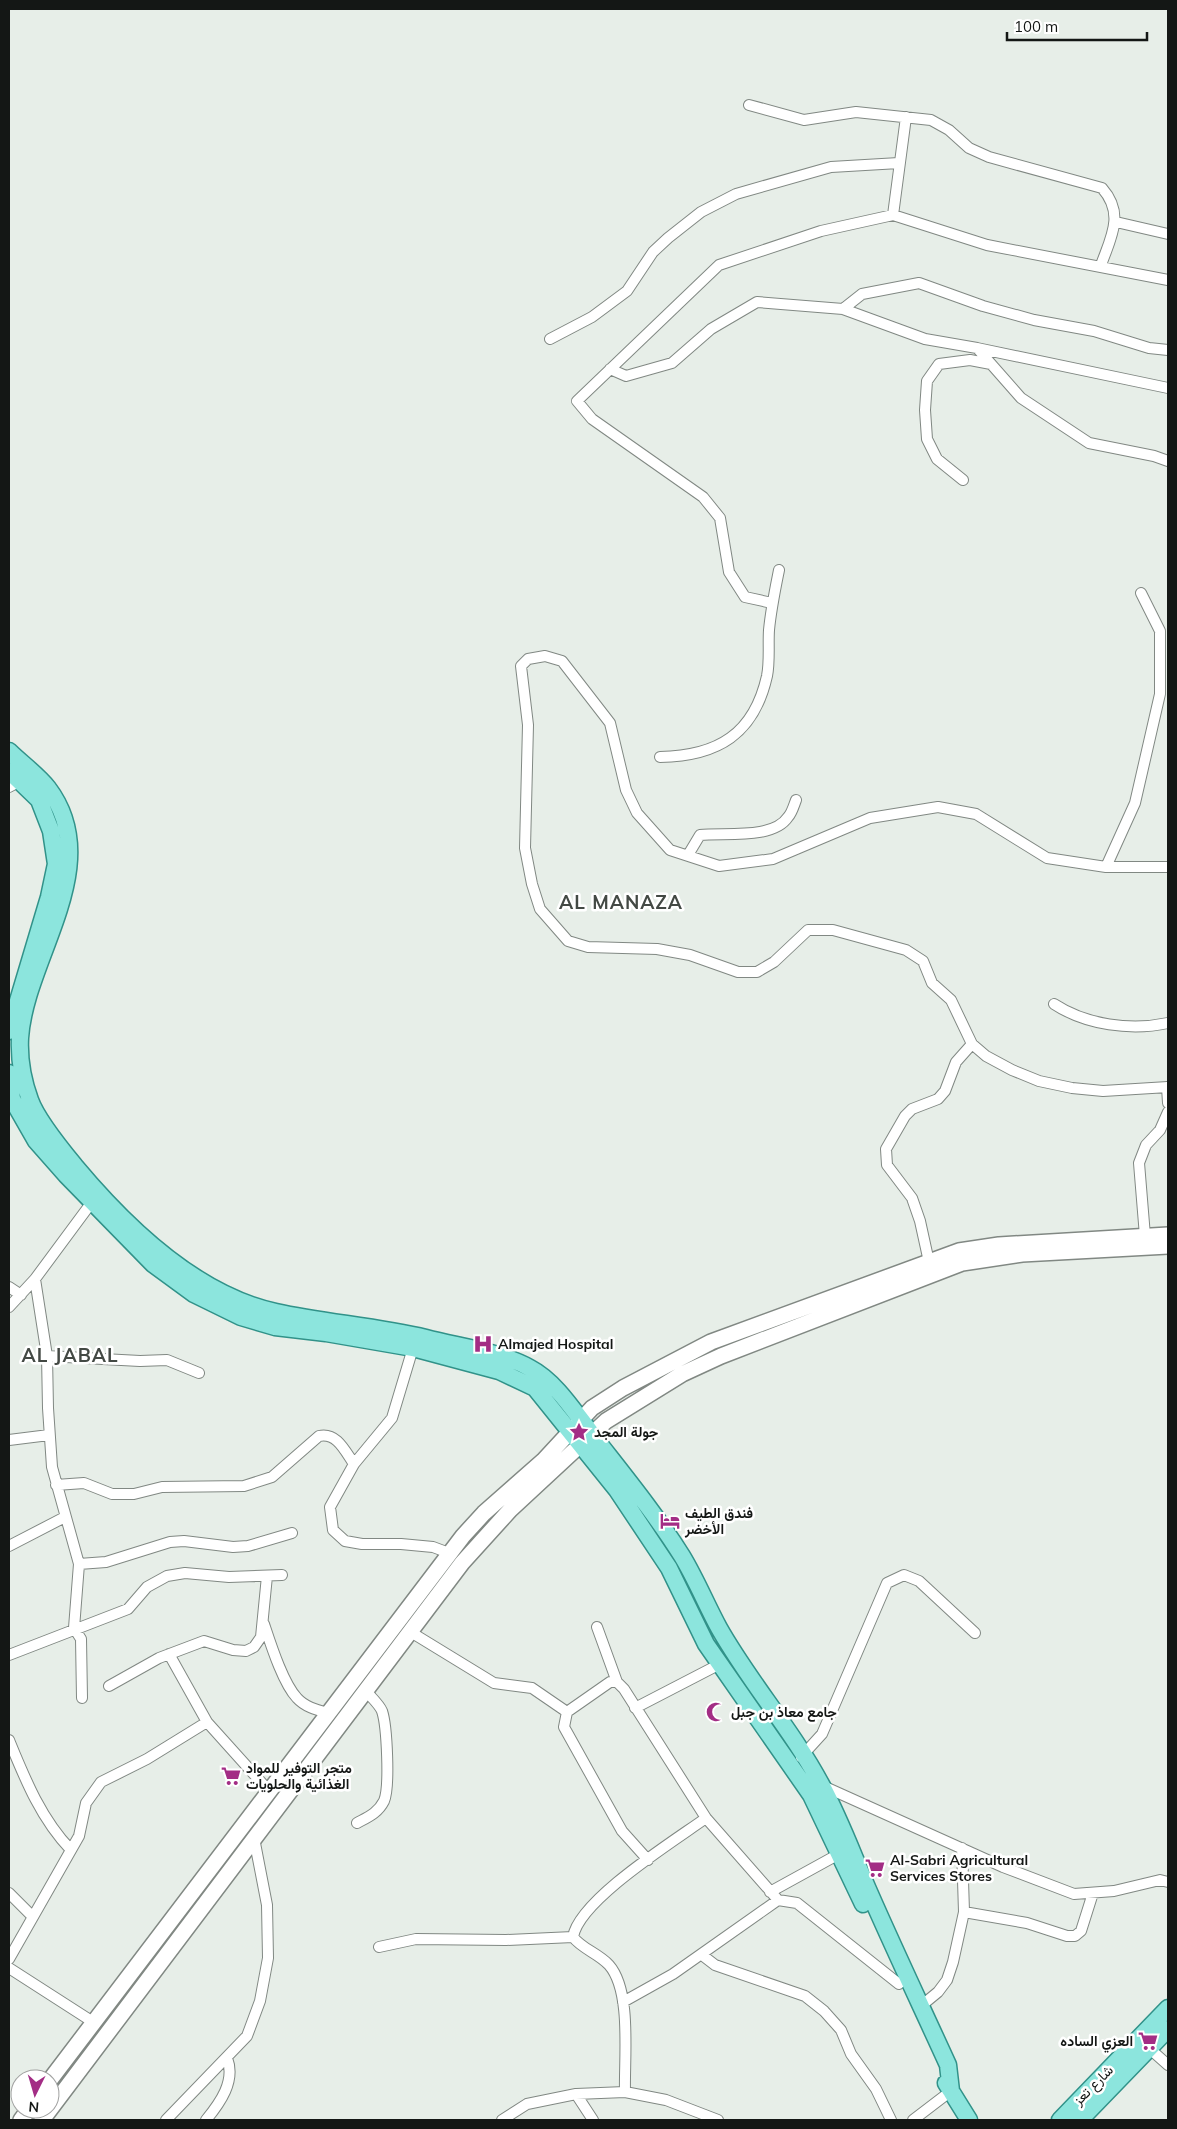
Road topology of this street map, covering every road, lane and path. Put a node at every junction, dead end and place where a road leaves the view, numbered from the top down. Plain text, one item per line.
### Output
1 (749, 106) dead end
2 (906, 117) junction
3 (899, 163) junction
4 (892, 215) junction
5 (1116, 222) junction
6 (1168, 234) edge
7 (1101, 265) junction
8 (1168, 280) edge
9 (843, 309) junction
10 (550, 339) dead end
11 (977, 348) junction
12 (1168, 350) edge
13 (991, 364) junction
14 (610, 369) junction
15 (1168, 388) edge
16 (1168, 461) edge
17 (963, 480) dead end
18 (778, 570) dead end
19 (1141, 593) dead end
20 (772, 603) junction
21 (9, 751) edge
22 (660, 757) dead end
23 (12, 780) edge
24 (796, 800) dead end
25 (688, 856) junction
26 (1106, 867) junction
27 (1168, 867) edge
28 (1054, 1004) dead end
29 (1168, 1022) edge
30 (9, 1031) edge
31 (972, 1044) junction
32 (9, 1073) edge
33 (1168, 1087) edge
34 (1168, 1103) edge
35 (1168, 1112) edge
36 (92, 1202) junction
37 (1168, 1235) edge
38 (1145, 1236) junction
39 (1168, 1246) edge
40 (929, 1262) junction
41 (35, 1279) junction
42 (9, 1286) edge
43 (21, 1295) junction
44 (9, 1307) edge
45 (823, 1309) junction
46 (414, 1348) junction
47 (47, 1356) junction
48 (199, 1373) dead end
49 (581, 1432) junction
50 (50, 1435) junction
51 (9, 1440) edge
52 (354, 1464) junction
53 (56, 1485) junction
54 (65, 1517) junction
55 (292, 1532) dead end
56 (463, 1536) junction
57 (9, 1546) edge
58 (475, 1546) junction
59 (449, 1553) junction
60 (79, 1564) junction
61 (282, 1575) dead end
62 (267, 1576) junction
63 (262, 1620) junction
64 (74, 1628) junction
65 (597, 1628) dead end
66 (408, 1631) junction
67 (975, 1633) dead end
68 (168, 1654) junction
69 (9, 1655) edge
70 (720, 1664) junction
71 (617, 1682) junction
72 (109, 1686) dead end
73 (365, 1690) junction
74 (82, 1698) dead end
75 (636, 1708) junction
76 (567, 1712) junction
77 (328, 1713) junction
78 (207, 1722) junction
79 (9, 1740) edge
80 (796, 1760) junction
81 (822, 1786) junction
82 (269, 1791) junction
83 (706, 1818) junction
84 (357, 1822) dead end
85 (254, 1838) junction
86 (231, 1842) junction
87 (962, 1848) junction
88 (71, 1850) junction
89 (244, 1851) junction
90 (839, 1854) junction
91 (648, 1860) junction
92 (1168, 1882) edge
93 (770, 1892) junction
94 (9, 1893) edge
95 (1093, 1893) junction
96 (778, 1900) junction
97 (964, 1912) junction
98 (33, 1917) junction
99 (573, 1937) junction
100 (379, 1948) dead end
101 (702, 1955) junction
102 (9, 1959) edge
103 (9, 1968) edge
104 (899, 1984) junction
105 (624, 2002) junction
106 (921, 2006) junction
107 (1168, 2008) edge
108 (93, 2022) junction
109 (1168, 2029) edge
110 (1150, 2049) junction
111 (227, 2058) junction
112 (1168, 2065) edge
113 (58, 2069) edge
114 (951, 2091) junction
115 (625, 2092) junction
116 (576, 2094) junction
117 (921, 2112) junction
118 (42, 2120) edge
119 (166, 2120) edge
120 (206, 2120) edge
121 (502, 2120) edge
122 (592, 2120) edge
123 (718, 2120) edge
124 (890, 2120) edge
125 (904, 2120) edge
126 (913, 2120) edge
127 (969, 2120) edge
128 (1060, 2120) edge
129 (1080, 2120) edge

1 - 2 street
2 - 3 street
2 - 5 street
3 - 4 street
3 - 10 street
4 - 7 street
4 - 14 street
5 - 6 street
5 - 7 street
7 - 8 street
9 - 11 street
9 - 12 street
9 - 14 street
11 - 13 street
11 - 15 street
13 - 16 street
13 - 17 street
14 - 20 street
18 - 20 street
19 - 26 street
20 - 22 street
21 - 49 main road
23 - 30 main road
24 - 25 street
25 - 26 street
25 - 31 street
26 - 27 street
28 - 29 street
31 - 33 street
31 - 40 street
32 - 36 main road
33 - 34 street
35 - 38 street
36 - 41 street
36 - 46 main road
37 - 38 main road
38 - 40 main road
39 - 45 main road
40 - 45 main road
41 - 43 street
41 - 47 street
42 - 43 street
43 - 44 street
45 - 49 main road
46 - 49 main road
46 - 52 street
47 - 48 street
47 - 50 street
49 - 56 main road
49 - 58 main road
49 - 70 main road
49 - 80 main road
50 - 51 street
50 - 53 street
52 - 53 street
52 - 59 street
53 - 54 street
54 - 57 street
54 - 60 street
55 - 60 street
56 - 58 main road
56 - 59 main road
58 - 66 main road
59 - 77 main road
60 - 64 street
61 - 62 street
62 - 63 street
62 - 64 street
63 - 68 street
63 - 77 street
64 - 69 street
64 - 74 street
65 - 71 street
66 - 73 main road
66 - 76 street
67 - 80 street
68 - 72 street
68 - 78 street
70 - 75 street
70 - 80 main road
71 - 75 street
71 - 76 street
73 - 84 street
73 - 85 main road
75 - 83 street
76 - 91 street
77 - 82 main road
78 - 82 street
78 - 88 street
79 - 88 street
80 - 81 main road
80 - 90 main road
81 - 87 street
81 - 106 main road
82 - 86 main road
83 - 91 street
83 - 93 street
85 - 89 main road
85 - 111 street
86 - 89 main road
86 - 108 main road
87 - 95 street
87 - 97 street
88 - 98 street
89 - 118 main road
90 - 93 street
90 - 104 main road
91 - 99 street
92 - 95 street
93 - 96 street
94 - 98 street
95 - 97 street
96 - 101 street
96 - 104 street
97 - 106 street
98 - 102 street
99 - 100 street
99 - 105 street
101 - 105 street
101 - 124 street
103 - 108 street
104 - 114 main road
105 - 115 street
106 - 114 main road
107 - 128 main road, شارع تعز
108 - 113 main road
109 - 110 main road, شارع تعز
110 - 112 street
110 - 129 main road, شارع تعز
111 - 119 street
111 - 120 street
114 - 117 street
114 - 127 main road
115 - 116 street
115 - 123 street
116 - 121 street
116 - 122 street
117 - 125 street
117 - 126 street

